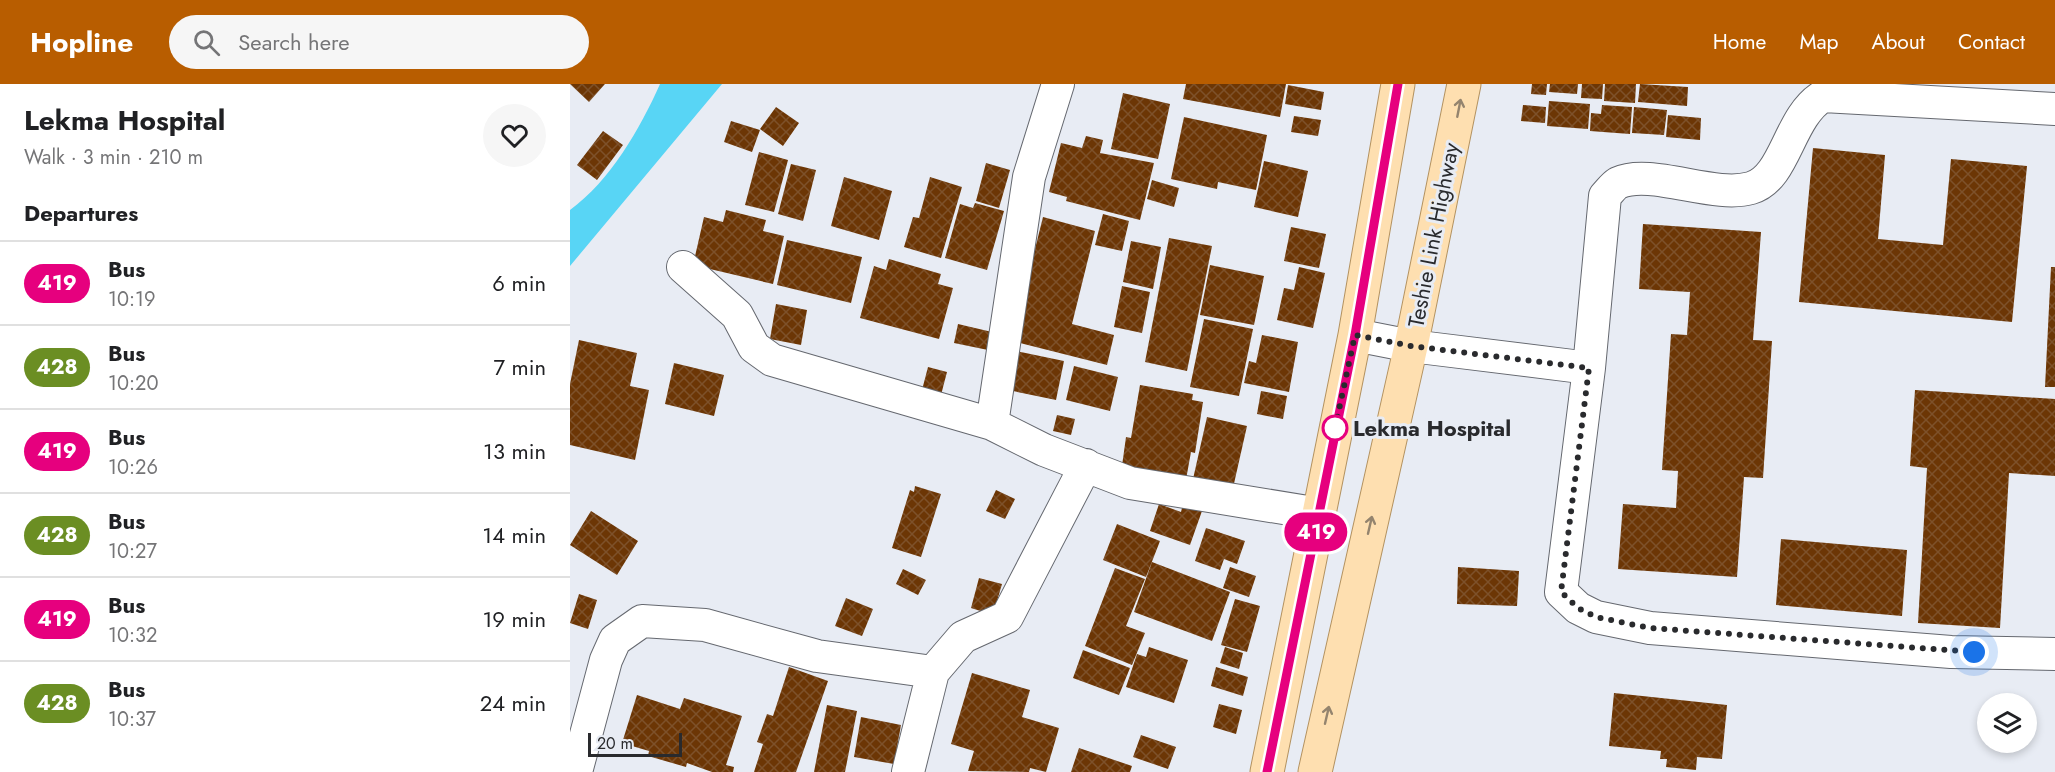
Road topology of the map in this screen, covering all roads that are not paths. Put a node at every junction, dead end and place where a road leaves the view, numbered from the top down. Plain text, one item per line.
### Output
1 (1058, 84) edge
2 (1398, 84) edge
3 (1464, 84) edge
4 (2055, 109) edge
5 (683, 267) dead end
6 (1355, 335) junction
7 (1411, 346) junction
8 (1589, 368) junction
9 (992, 424) junction
10 (1086, 465) junction
11 (1320, 514) junction
12 (2055, 654) edge
13 (933, 672) junction
14 (576, 772) edge
15 (908, 772) edge
16 (1267, 772) edge
17 (1314, 772) edge

1 - 9 street
2 - 6 main road
7 -> 3 main road, Teshie Link Highway
4 - 8 street
5 - 9 street
6 - 7 street
6 - 11 main road
7 - 8 street
17 -> 7 main road, Teshie Link Highway
8 - 12 street
9 - 10 street
10 - 11 street
10 - 13 street
11 - 16 main road
13 - 14 street
13 - 15 street

